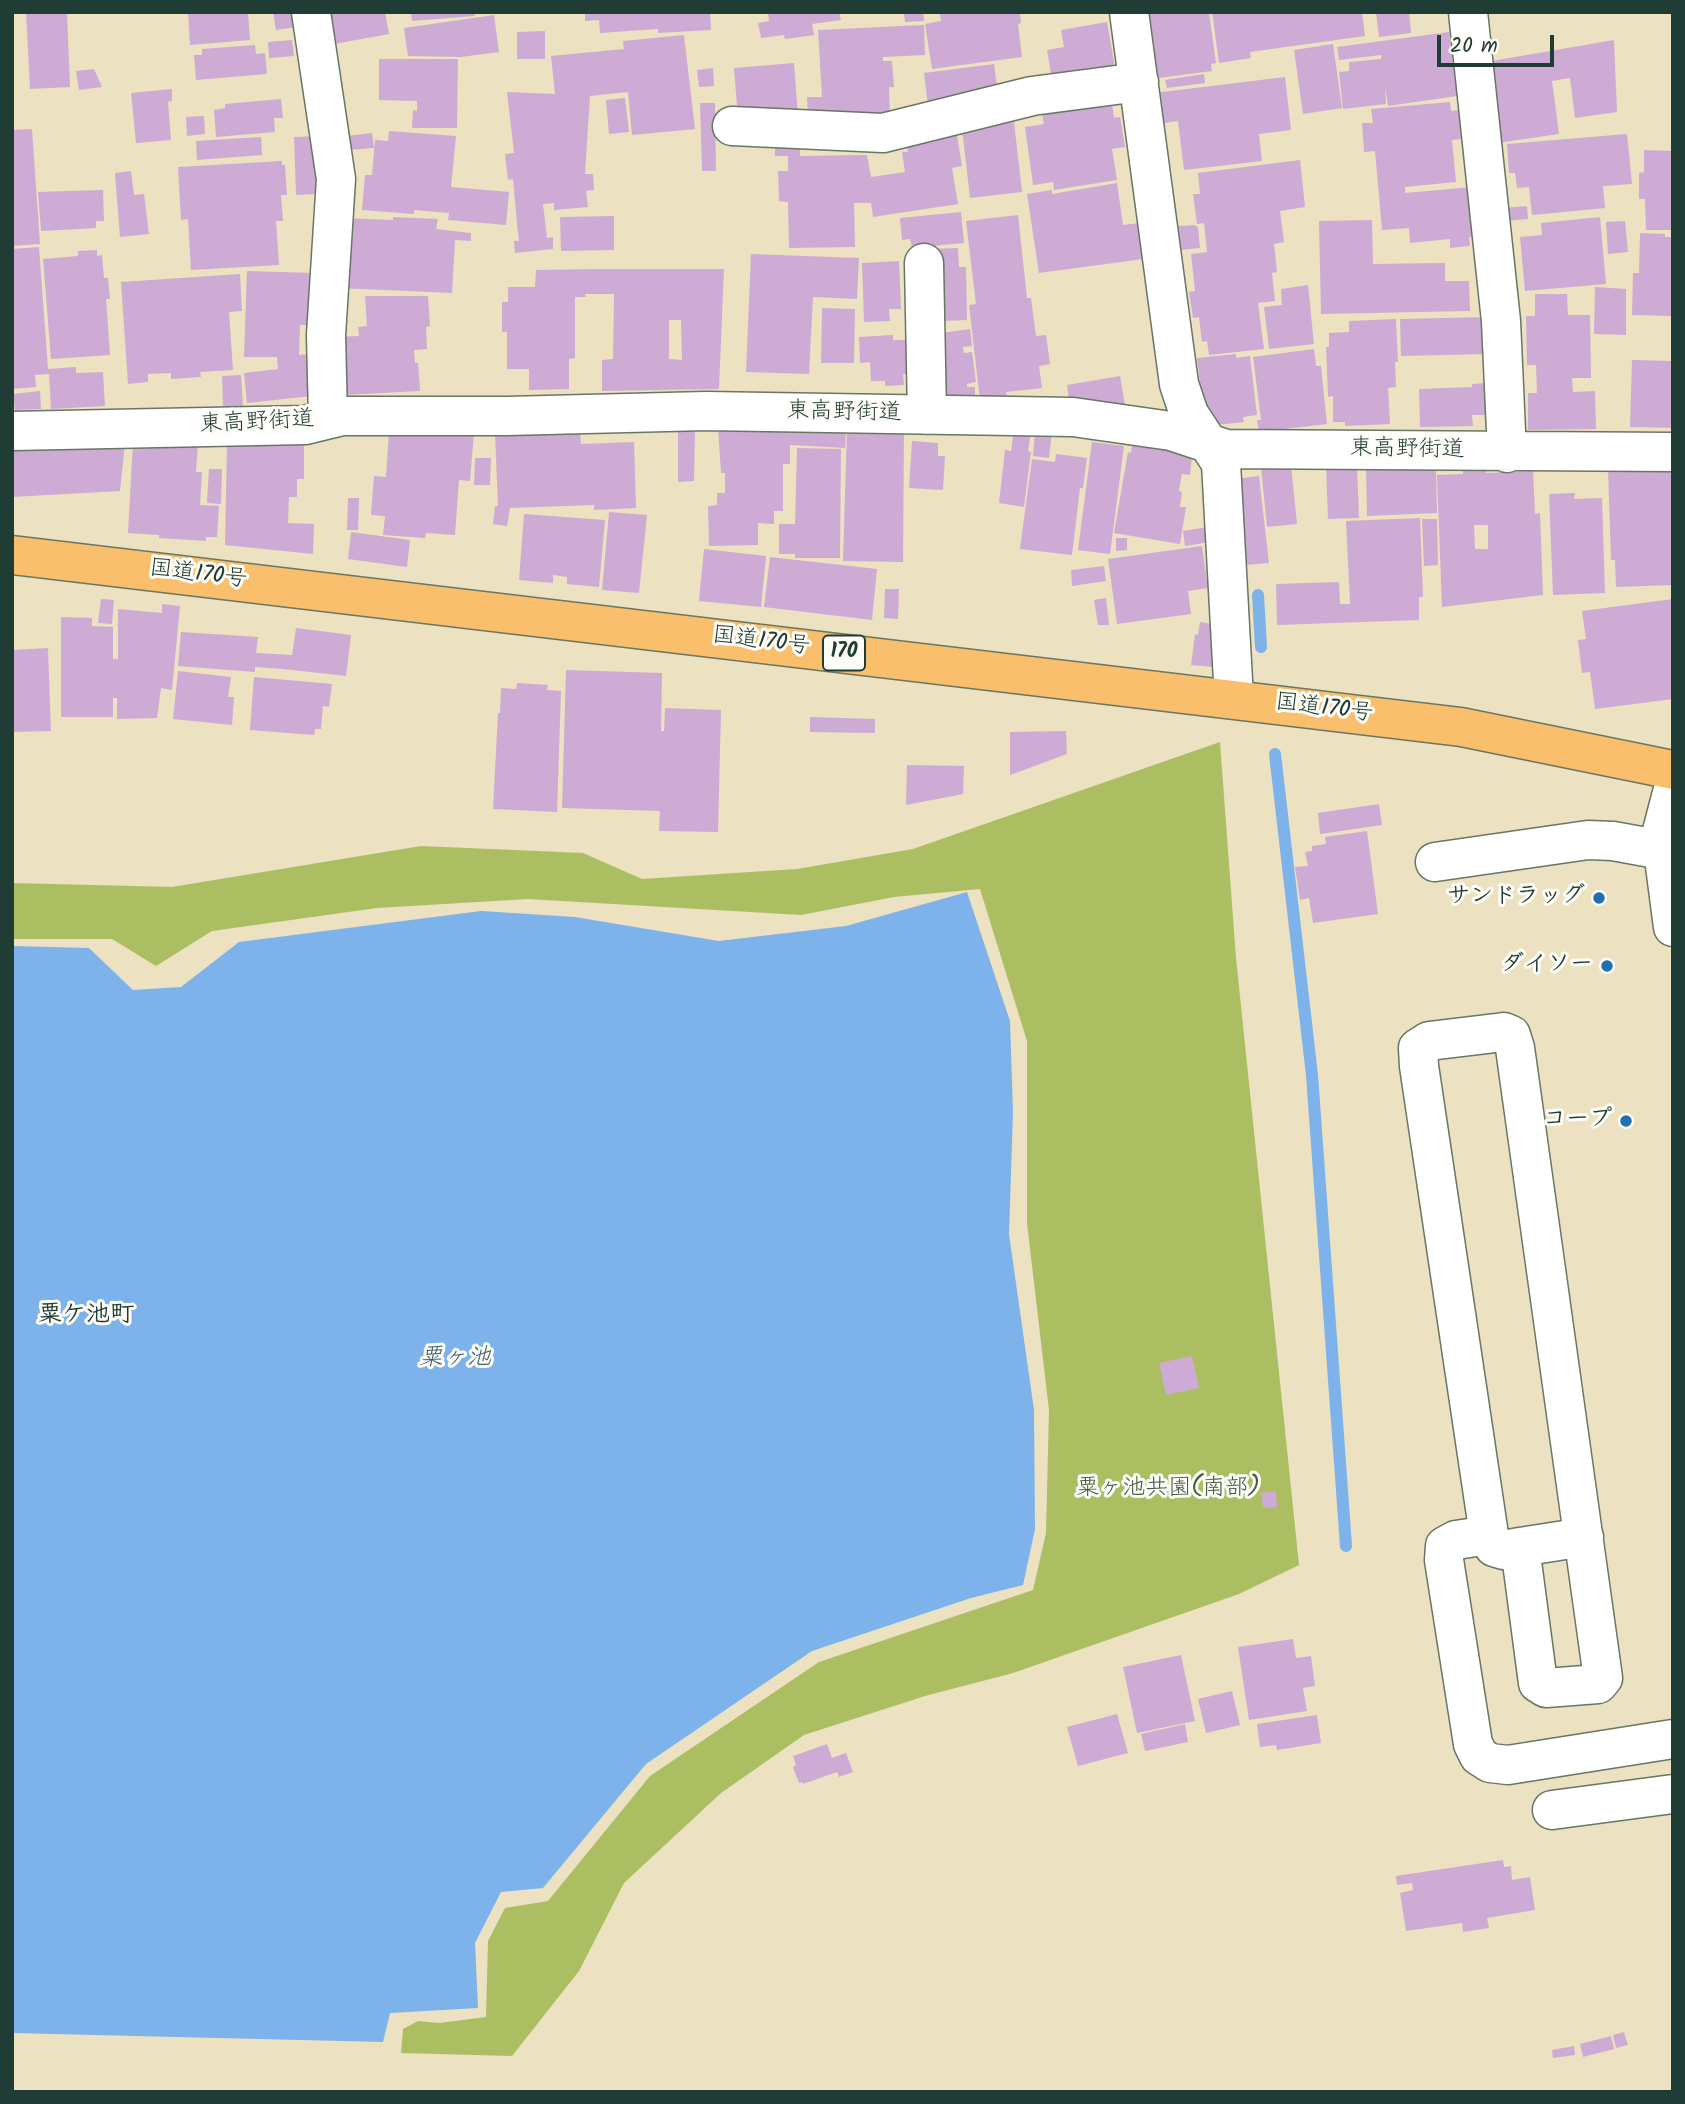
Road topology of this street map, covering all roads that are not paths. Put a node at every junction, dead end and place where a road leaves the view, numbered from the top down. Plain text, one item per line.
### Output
1 (312, 12) edge
2 (1129, 12) edge
3 (1468, 12) edge
4 (1139, 82) junction
5 (732, 126) dead end
6 (924, 263) dead end
7 (927, 415) junction
8 (328, 419) junction
9 (12, 431) edge
10 (1209, 444) junction
11 (1673, 452) edge
12 (1507, 453) junction
13 (12, 555) edge
14 (1234, 699) junction
15 (1673, 770) edge
16 (1673, 789) edge
17 (1667, 851) edge
18 (1435, 862) dead end
19 (1673, 927) edge
20 (1584, 1536) junction
21 (1504, 1541) junction
22 (1673, 1739) edge
23 (1673, 1794) edge
24 (1552, 1810) dead end

1 - 8 street
2 - 4 street
3 - 12 street
4 - 5 street
4 - 10 street
6 - 7 street
7 - 8 street, 東高野街道
7 - 10 street, 東高野街道
8 - 9 street, 東高野街道
10 - 12 street, 東高野街道
10 - 14 street
11 - 12 street, 東高野街道
13 - 14 highway, 国道170号 / 170
14 - 15 highway, 国道170号 / 170
16 - 17 street
17 - 18 street
17 - 19 street
20 - 21 street
20 - 21 street
20 - 21 street
21 - 22 street
23 - 24 street

